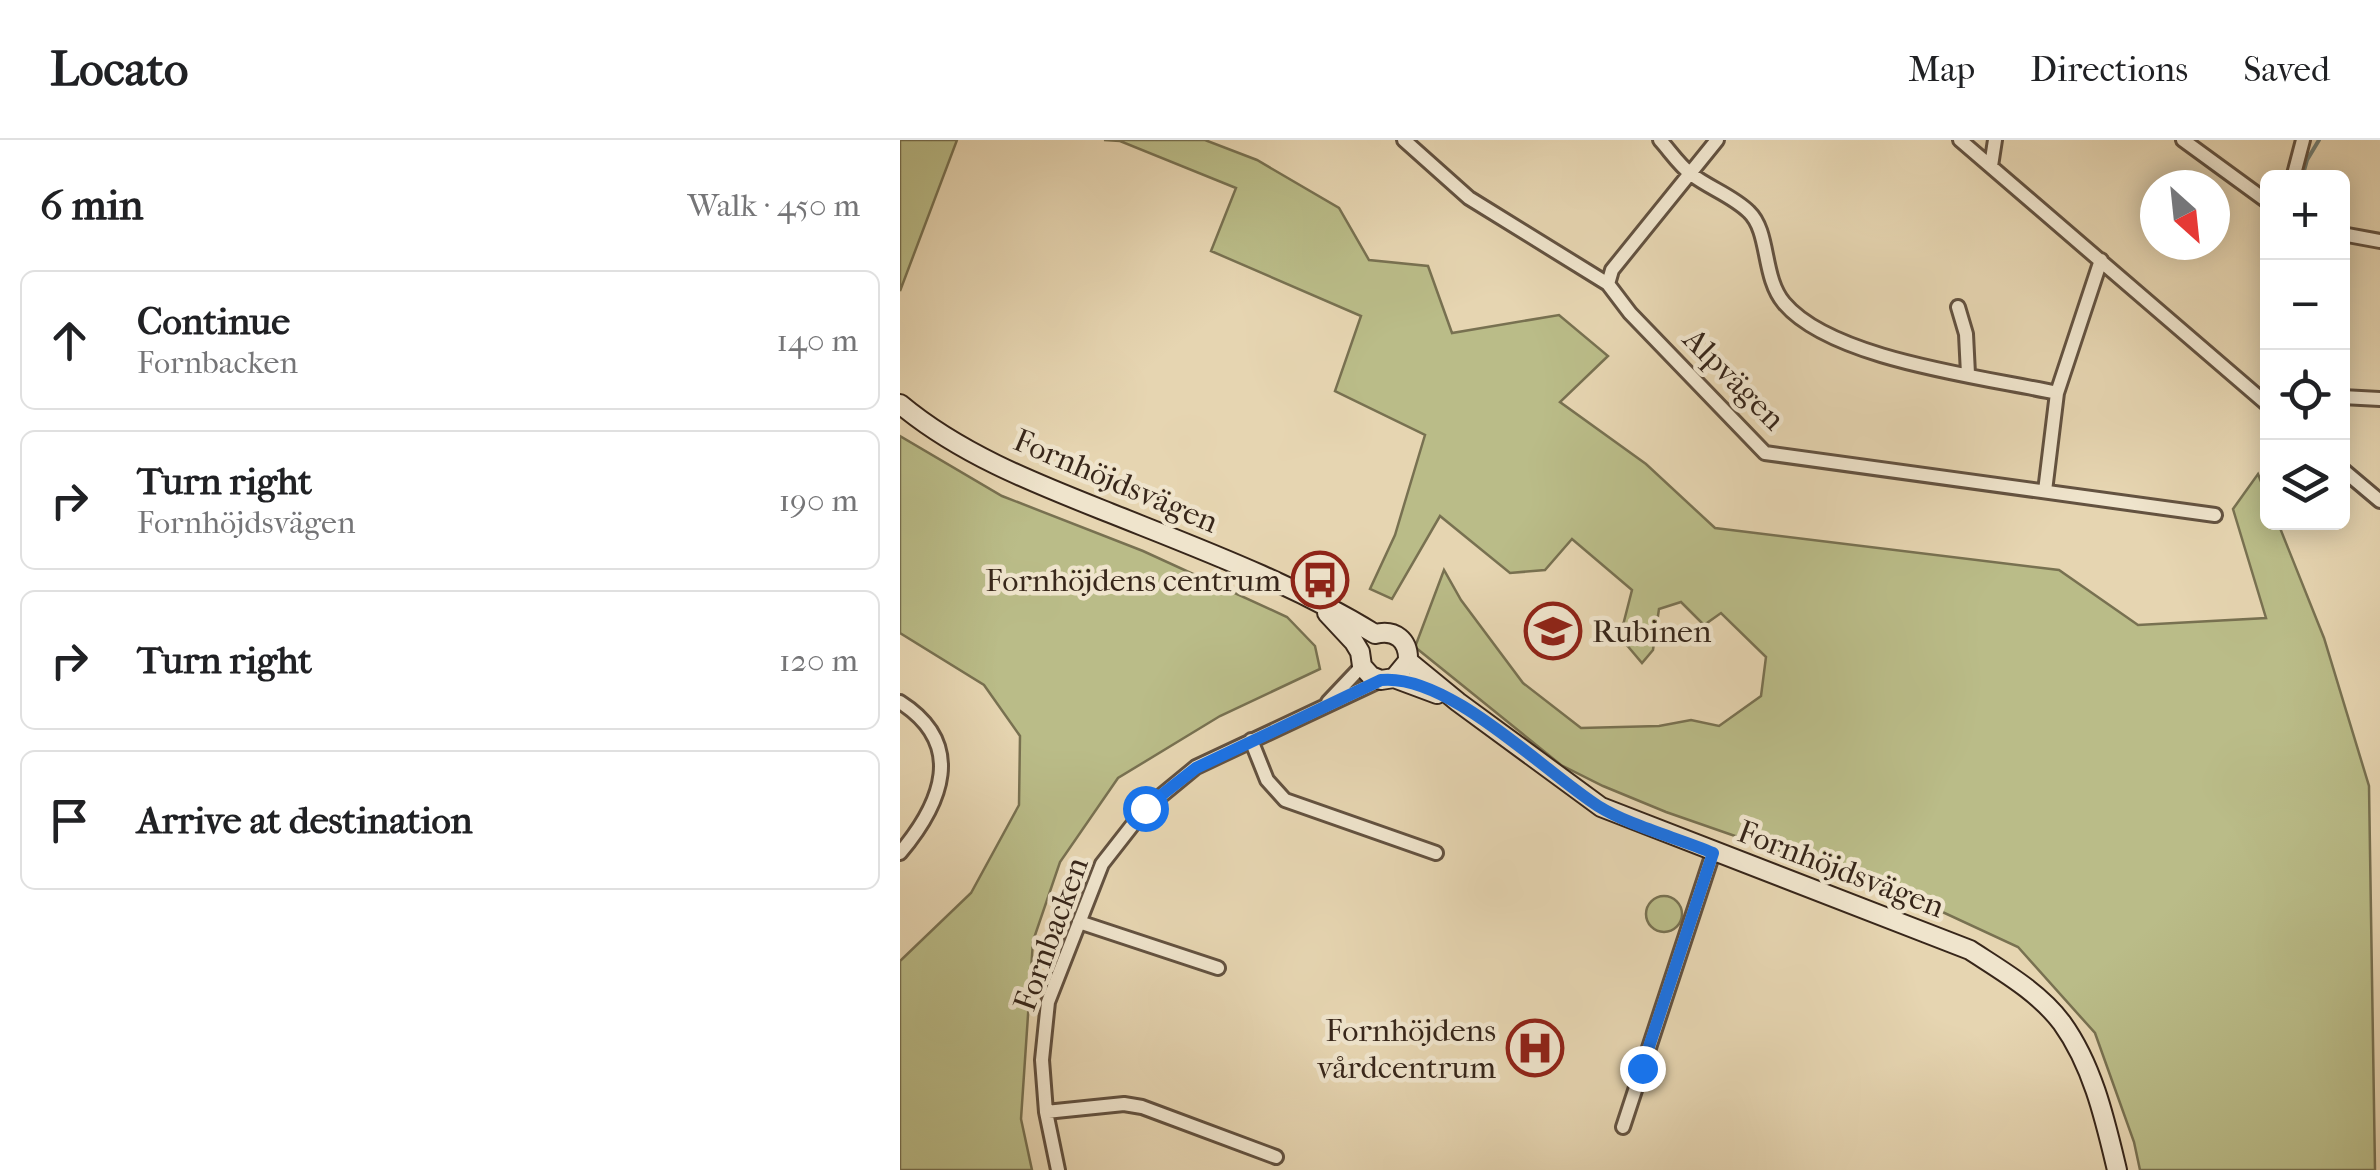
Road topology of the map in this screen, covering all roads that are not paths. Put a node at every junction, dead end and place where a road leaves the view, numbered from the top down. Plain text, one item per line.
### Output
1 (1404, 140) edge
2 (1660, 140) edge
3 (1716, 140) edge
4 (1960, 140) edge
5 (1995, 140) edge
6 (2183, 140) edge
7 (2303, 140) edge
8 (1990, 166) junction
9 (2295, 170) edge
10 (1689, 173) junction
11 (2260, 196) edge
12 (2350, 235) edge
13 (2380, 241) edge
14 (2101, 260) junction
15 (1608, 284) junction
16 (1958, 307) dead end
17 (1968, 374) junction
18 (2057, 393) junction
19 (2350, 397) edge
20 (2260, 398) edge
21 (2380, 399) edge
22 (900, 404) edge
23 (2350, 476) edge
24 (2045, 491) junction
25 (2380, 501) edge
26 (2215, 515) dead end
27 (1316, 602) junction
28 (1375, 634) junction
29 (1361, 659) junction
30 (1408, 661) junction
31 (1387, 679) junction
32 (900, 702) edge
33 (1458, 702) junction
34 (1319, 711) junction
35 (1251, 740) junction
36 (900, 853) edge
37 (1436, 853) dead end
38 (1713, 853) junction
39 (1079, 922) junction
40 (1218, 968) dead end
41 (1046, 1112) junction
42 (1623, 1127) dead end
43 (1276, 1157) dead end
44 (1058, 1170) edge
45 (2117, 1170) edge

1 - 15 street, Alpvägen
2 - 10 street
3 - 10 street
4 - 8 street
5 - 8 street
6 - 11 street
7 - 9 street
8 - 14 street
10 - 15 street
10 - 17 street
12 - 13 street
14 - 18 street
14 - 20 street
15 - 24 street, Alpvägen
16 - 17 street
17 - 18 street
18 - 24 street
19 - 21 street
22 - 27 street, Fornhöjdsvägen
23 - 25 street
24 - 26 street, Alpvägen
27 - 28 street, Fornhöjdsvägen
27 - 29 street, Fornhöjdsvägen
28 - 29 street
28 - 30 street, Fornhöjdsvägen
29 - 31 street, Fornhöjdsvägen
29 - 34 street, Fornbacken
30 - 31 street
30 - 33 street, Fornhöjdsvägen
31 - 33 street, Fornhöjdsvägen
31 - 34 street, Fornbacken
32 - 36 street
33 - 38 street, Fornhöjdsvägen
34 - 35 street, Fornbacken
35 - 37 street
35 - 39 street, Fornbacken
38 - 42 street
38 - 45 street, Fornhöjdsvägen
39 - 40 street
39 - 41 street, Fornbacken
41 - 43 street
41 - 44 street, Fornbacken

